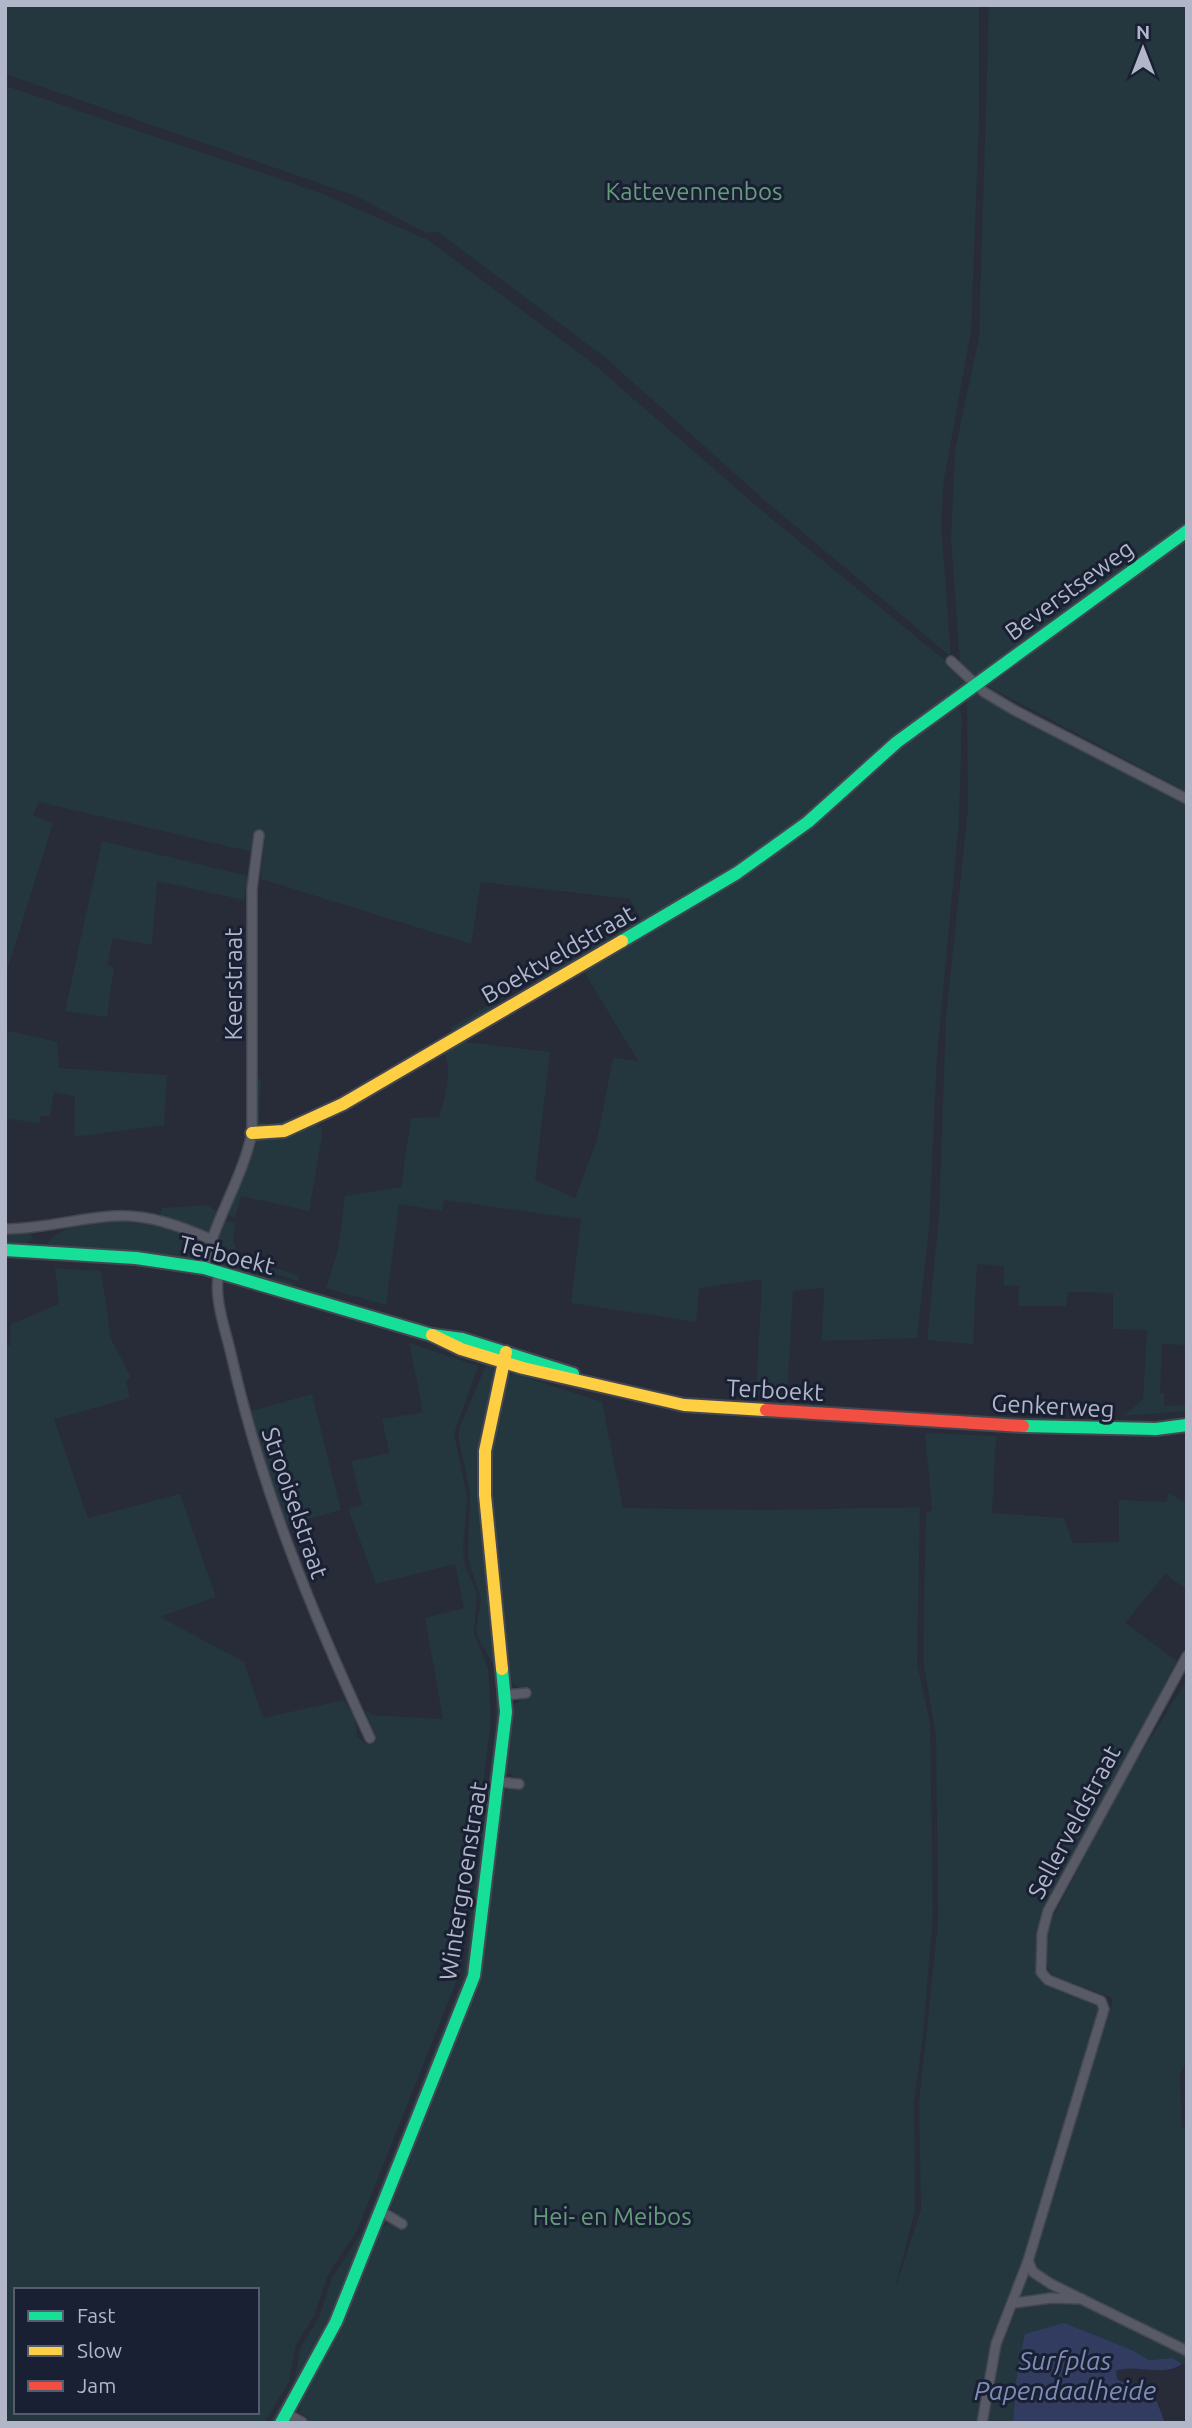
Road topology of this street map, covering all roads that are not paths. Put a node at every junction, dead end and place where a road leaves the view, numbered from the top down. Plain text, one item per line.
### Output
1 (1187, 531) edge
2 (951, 661) dead end
3 (977, 683) junction
4 (1187, 799) edge
5 (259, 835) dead end
6 (252, 1133) junction
7 (5, 1229) edge
8 (210, 1239) junction
9 (5, 1250) edge
10 (204, 1268) junction
11 (219, 1271) junction
12 (505, 1357) junction
13 (918, 1420) joint
14 (1187, 1425) edge
15 (1187, 1656) edge
16 (526, 1693) dead end
17 (506, 1695) junction
18 (370, 1738) dead end
19 (499, 1782) junction
20 (519, 1784) dead end
21 (382, 2212) junction
22 (402, 2224) dead end
23 (1028, 2261) junction
24 (1087, 2299) junction
25 (1014, 2303) junction
26 (1187, 2351) edge
27 (284, 2418) edge
28 (302, 2422) edge
29 (982, 2423) edge

1 - 3 street, Beverstseweg
2 - 3 street
3 - 4 street
3 - 6 street, Boektveldstraat
5 - 6 street, Keerstraat
6 - 8 street
7 - 8 street, Terboekt
8 - 10 street
9 - 10 street, Terboekt
10 - 11 street, Terboekt
11 - 12 street, Terboekt
11 - 18 street, Strooiselstraat
12 - 13 street, Terboekt
12 - 17 street, Wintergroenstraat
13 - 14 street, Genkerweg
15 - 23 street, Sellerveldstraat
16 - 17 street
17 - 19 street, Wintergroenstraat
19 - 20 street
19 - 21 street, Wintergroenstraat
21 - 22 street
21 - 27 street, Wintergroenstraat
23 - 24 street
23 - 25 street, Sellerveldstraat
24 - 25 street
24 - 26 street
25 - 29 street, Sellerveldstraat
27 - 28 street

